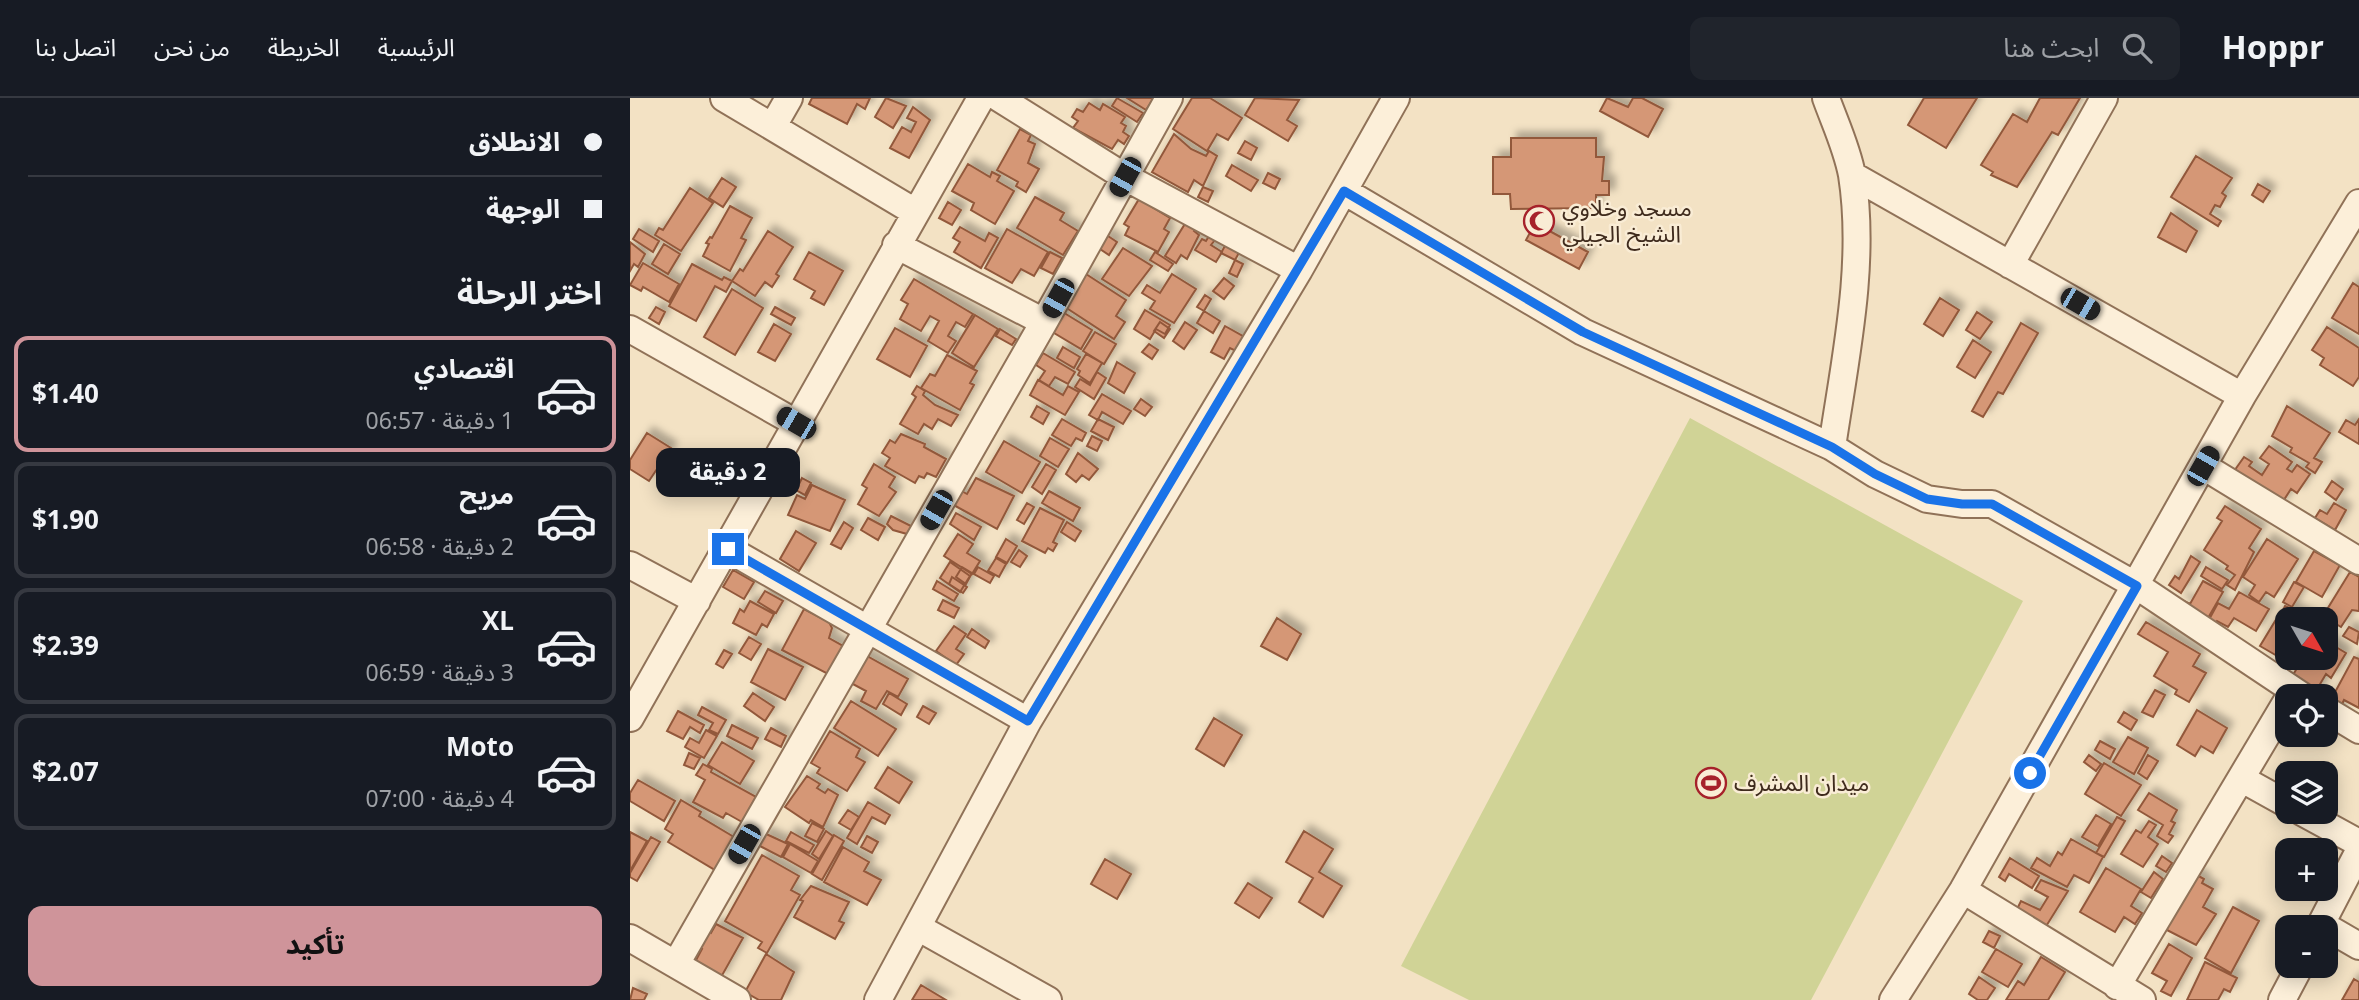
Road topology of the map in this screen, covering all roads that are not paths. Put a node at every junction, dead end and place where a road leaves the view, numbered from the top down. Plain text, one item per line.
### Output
1 (724, 98) edge
2 (789, 98) edge
3 (981, 98) edge
4 (999, 98) edge
5 (1169, 98) edge
6 (1396, 98) edge
7 (2104, 98) edge
8 (1833, 106) edge
9 (773, 127) junction
10 (1852, 175) junction
11 (1125, 177) junction
12 (1344, 191) junction
13 (2359, 203) edge
14 (915, 212) junction
15 (896, 245) junction
16 (2010, 265) junction
17 (1299, 270) junction
18 (1044, 322) junction
19 (630, 329) edge
20 (2242, 396) junction
21 (796, 423) junction
22 (1832, 447) junction
23 (2203, 466) junction
24 (728, 549) junction
25 (2359, 561) edge
26 (630, 565) edge
27 (2137, 586) junction
28 (697, 601) junction
29 (868, 629) junction
30 (2276, 684) edge
31 (2338, 717) edge
32 (630, 718) edge
33 (1028, 721) junction
34 (2275, 725) edge
35 (2359, 730) edge
36 (2242, 779) junction
37 (2275, 797) edge
38 (2324, 824) edge
39 (2359, 843) edge
40 (2359, 851) edge
41 (1963, 890) junction
42 (2326, 915) edge
43 (919, 928) junction
44 (2338, 935) edge
45 (630, 938) edge
46 (2359, 946) edge
47 (676, 964) junction
48 (2294, 978) edge
49 (2117, 986) junction
50 (737, 1000) edge
51 (878, 1000) edge
52 (1048, 1000) edge
53 (1893, 1000) edge
54 (2142, 1000) edge
55 (2282, 1000) edge

1 - 9 street
2 - 9 street
3 - 14 street
4 - 11 street
5 - 11 street
6 - 12 street
7 - 16 street
8 - 10 street
9 - 14 street
10 - 16 street
10 - 22 street
11 - 17 street
11 - 18 street
12 - 17 street
12 - 22 street
13 - 20 street
14 - 15 street
15 - 18 street
15 - 21 street
16 - 20 street
17 - 33 street
18 - 29 street
19 - 21 street
20 - 23 street
21 - 24 street
22 - 27 street
23 - 25 street
23 - 27 street
24 - 28 street
24 - 29 street
26 - 28 street
27 - 30 street
27 - 41 street
28 - 32 street
29 - 33 street
29 - 47 street
31 - 35 street
33 - 43 street
34 - 36 street
36 - 37 street
36 - 49 street
38 - 39 street
40 - 42 street
41 - 49 street
41 - 53 street
43 - 51 street
43 - 52 street
44 - 46 street
45 - 47 street
47 - 50 street
48 - 55 street
49 - 54 street

